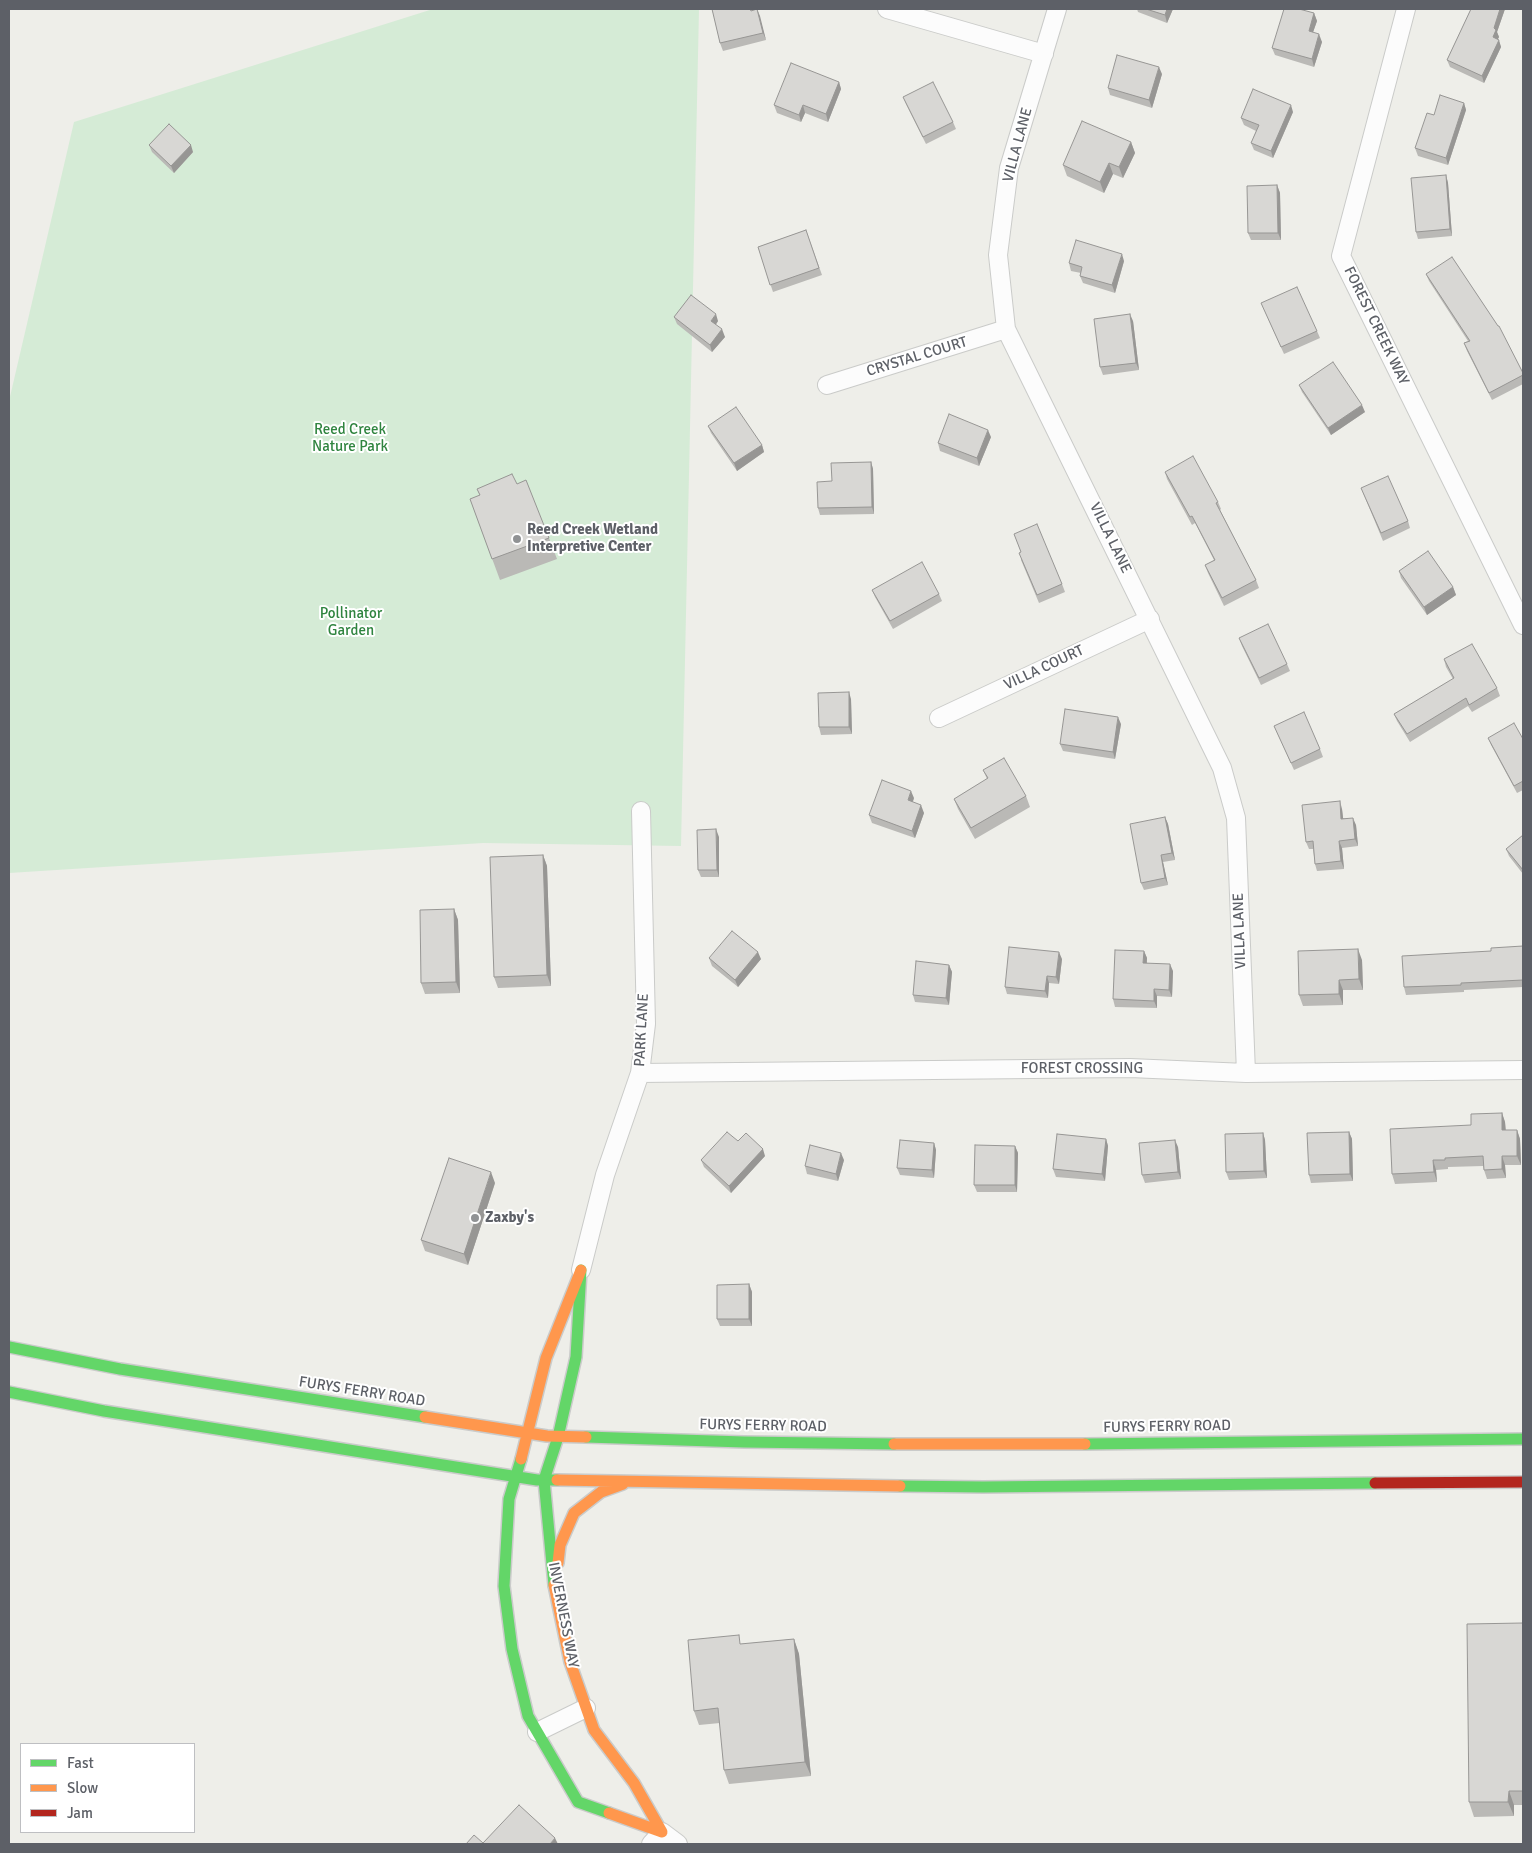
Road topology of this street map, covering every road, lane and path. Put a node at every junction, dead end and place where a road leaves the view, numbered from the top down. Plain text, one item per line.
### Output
1 (887, 9) edge
2 (1057, 9) edge
3 (1406, 9) edge
4 (1044, 54) junction
5 (1006, 329) junction
6 (827, 385) dead end
7 (1150, 619) junction
8 (1523, 625) edge
9 (939, 718) dead end
10 (641, 811) dead end
11 (1523, 1070) edge
12 (640, 1073) junction
13 (1246, 1073) junction
14 (581, 1270) junction
15 (9, 1347) edge
16 (9, 1392) edge
17 (528, 1433) junction
18 (558, 1437) junction
19 (1523, 1439) edge
20 (517, 1477) junction
21 (544, 1480) junction
22 (627, 1482) junction
23 (1523, 1482) edge
24 (555, 1585) junction
25 (586, 1708) junction
26 (537, 1732) junction
27 (656, 1838) edge
28 (678, 1844) edge

1 - 4 street
2 - 4 street, VILLA LANE
3 - 8 street, FOREST CREEK WAY
4 - 5 street, VILLA LANE
5 - 6 street, CRYSTAL COURT
5 - 7 street, VILLA LANE
7 - 9 street, VILLA COURT
7 - 13 street, VILLA LANE
10 - 12 street, PARK LANE
11 - 13 street, FOREST CROSSING
12 - 13 street, FOREST CROSSING
12 - 14 street, PARK LANE
14 - 17 main road, PARK LANE
14 - 18 main road, PARK LANE
15 - 17 main road, FURYS FERRY ROAD
16 - 20 main road
17 - 18 main road, FURYS FERRY ROAD
17 - 20 main road, INVERNESS WAY
18 - 19 main road, FURYS FERRY ROAD
18 - 21 main road, INVERNESS WAY
20 - 21 main road
20 - 26 main road, INVERNESS WAY
21 - 22 main road
21 - 24 main road, INVERNESS WAY
22 - 23 main road
22 - 24 main road
24 - 25 main road, INVERNESS WAY
25 - 26 street
25 - 27 main road, INVERNESS WAY
26 - 27 main road, INVERNESS WAY
27 - 28 street, INVERNESS WAY

